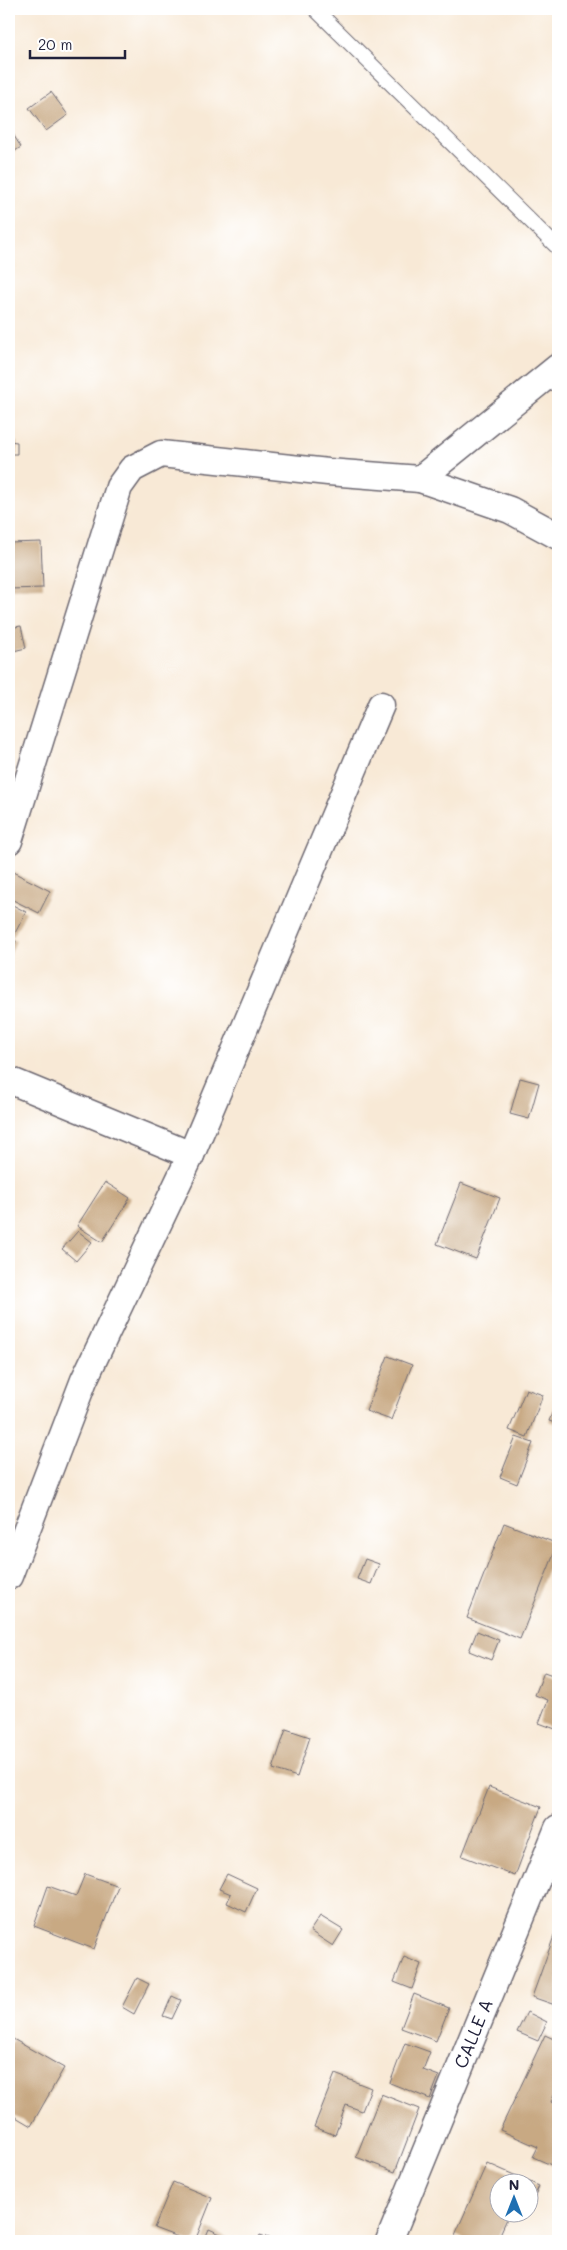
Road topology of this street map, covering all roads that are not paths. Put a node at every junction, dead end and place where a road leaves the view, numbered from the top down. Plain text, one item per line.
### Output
1 (315, 9) edge
2 (558, 248) edge
3 (558, 367) edge
4 (420, 479) junction
5 (558, 536) edge
6 (381, 705) dead end
7 (9, 842) edge
8 (9, 1080) edge
9 (191, 1155) junction
10 (9, 1576) edge
11 (558, 1828) edge
12 (389, 2241) edge

1 - 2 lane
3 - 4 street
4 - 5 street
4 - 7 street
6 - 9 street
8 - 9 street
9 - 10 street
11 - 12 street, CALLE A

